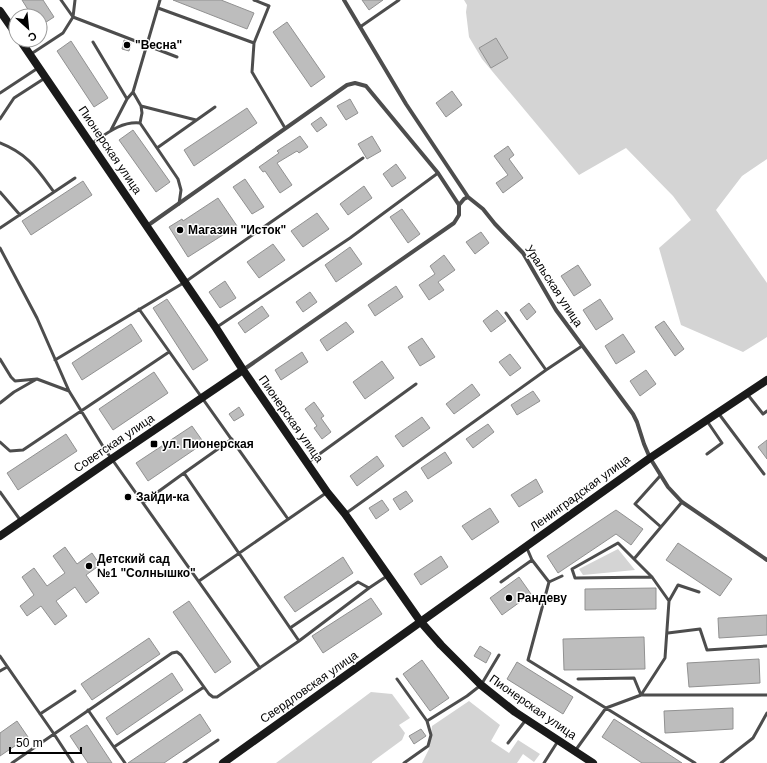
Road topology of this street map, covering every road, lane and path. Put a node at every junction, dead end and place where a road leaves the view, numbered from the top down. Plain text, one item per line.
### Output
1 (61, 0) edge
2 (75, 0) edge
3 (160, 0) edge
4 (254, 0) edge
5 (344, 0) edge
6 (398, 0) edge
7 (158, 8) junction
8 (0, 11) edge
9 (73, 17) junction
10 (8, 22) edge
11 (360, 27) junction
12 (93, 42) dead end
13 (254, 43) junction
14 (147, 44) junction
15 (26, 48) edge
16 (30, 54) junction
17 (177, 57) dead end
18 (40, 67) junction
19 (46, 77) junction
20 (133, 92) junction
21 (0, 93) edge
22 (127, 99) junction
23 (141, 106) junction
24 (215, 107) dead end
25 (0, 119) edge
26 (196, 120) junction
27 (140, 123) junction
28 (285, 128) junction
29 (111, 131) junction
30 (0, 143) edge
31 (91, 144) junction
32 (157, 148) junction
33 (363, 158) dead end
34 (438, 173) junction
35 (75, 178) dead end
36 (0, 192) edge
37 (54, 192) junction
38 (468, 197) junction
39 (179, 204) junction
40 (458, 205) junction
41 (20, 215) junction
42 (147, 226) junction
43 (0, 228) edge
44 (0, 248) edge
45 (185, 282) junction
46 (139, 309) junction
47 (506, 313) dead end
48 (216, 328) junction
49 (582, 346) junction
50 (169, 352) junction
51 (0, 360) edge
52 (55, 360) junction
53 (243, 370) junction
54 (546, 370) junction
55 (37, 379) junction
56 (767, 380) edge
57 (416, 384) dead end
58 (69, 391) junction
59 (746, 393) junction
60 (201, 398) junction
61 (0, 403) edge
62 (81, 410) junction
63 (767, 411) edge
64 (718, 412) junction
65 (706, 420) junction
66 (232, 439) junction
67 (0, 442) edge
68 (707, 454) dead end
69 (112, 458) junction
70 (650, 458) junction
71 (307, 463) junction
72 (184, 473) junction
73 (764, 474) dead end
74 (660, 476) junction
75 (0, 492) edge
76 (327, 492) junction
77 (144, 502) junction
78 (682, 502) junction
79 (345, 514) junction
80 (288, 519) junction
81 (21, 521) junction
82 (661, 527) junction
83 (0, 536) edge
84 (526, 546) junction
85 (238, 553) junction
86 (634, 559) junction
87 (532, 560) junction
88 (767, 560) edge
89 (388, 575) junction
90 (562, 576) dead end
91 (652, 577) junction
92 (199, 581) junction
93 (501, 582) dead end
94 (549, 582) junction
95 (368, 588) junction
96 (699, 592) dead end
97 (669, 601) junction
98 (420, 621) junction
99 (290, 628) junction
100 (409, 629) joint
101 (668, 633) junction
102 (299, 641) junction
103 (767, 646) edge
104 (499, 655) dead end
105 (0, 656) edge
106 (7, 667) junction
107 (260, 668) junction
108 (0, 671) edge
109 (397, 679) dead end
110 (578, 679) dead end
111 (481, 685) junction
112 (204, 687) junction
113 (75, 691) dead end
114 (641, 695) junction
115 (767, 695) edge
116 (606, 708) junction
117 (88, 710) junction
118 (767, 713) edge
119 (40, 714) junction
120 (526, 719) junction
121 (427, 721) junction
122 (54, 734) junction
123 (218, 740) dead end
124 (559, 740) junction
125 (508, 743) dead end
126 (114, 747) junction
127 (575, 751) junction
128 (12, 763) edge
129 (74, 763) edge
130 (125, 763) edge
131 (184, 763) edge
132 (223, 763) edge
133 (404, 763) edge
134 (544, 763) edge
135 (593, 763) edge
136 (695, 763) edge
137 (721, 763) edge

1 - 9 lane
2 - 9 lane
3 - 7 lane
4 - 13 lane
5 - 11 street, Уральская улица
6 - 11 lane
7 - 13 lane
7 - 14 lane
8 - 10 street
9 - 14 lane
9 - 16 lane
11 - 38 street, Уральская улица
12 - 22 lane
13 - 28 lane
14 - 17 lane
14 - 20 lane
15 - 16 street, Пионерская улица
16 - 18 street, Пионерская улица
18 - 19 street, Пионерская улица
18 - 21 lane
19 - 25 lane
19 - 31 street, Пионерская улица
20 - 22 lane
20 - 23 lane
22 - 29 lane
23 - 26 lane
23 - 27 lane
24 - 26 lane
26 - 32 lane
27 - 29 lane
27 - 32 lane
28 - 34 street
28 - 39 street
29 - 31 lane
30 - 37 lane
31 - 42 street, Пионерская улица
32 - 39 lane
33 - 45 lane
34 - 40 street
34 - 48 lane
35 - 37 lane
36 - 41 lane
37 - 41 lane
38 - 40 street
38 - 49 street, Уральская улица
39 - 42 street
40 - 53 street
41 - 43 lane
42 - 45 street, Пионерская улица
44 - 52 lane
45 - 46 lane
45 - 48 street, Пионерская улица
46 - 50 lane
46 - 52 lane
47 - 54 lane
48 - 53 street, Пионерская улица
49 - 54 lane
49 - 70 street, Уральская улица
50 - 60 lane
50 - 62 lane
51 - 55 lane
52 - 58 lane
53 - 60 street, Советская улица
53 - 71 street, Пионерская улица
54 - 79 lane
55 - 58 lane
55 - 61 lane
56 - 59 street, Ленинградская улица
57 - 71 lane
58 - 62 lane
59 - 63 lane
59 - 64 street, Ленинградская улица
60 - 66 lane
60 - 69 street, Советская улица
62 - 67 lane
62 - 69 lane
64 - 65 street, Ленинградская улица
64 - 73 lane
65 - 68 lane
65 - 70 street, Ленинградская улица
66 - 72 lane
66 - 80 lane
69 - 77 lane
69 - 81 street, Советская улица
70 - 74 street, Уральская улица
70 - 84 street, Ленинградская улица
71 - 76 street, Пионерская улица
72 - 77 lane
72 - 85 lane
74 - 78 street, Уральская улица
74 - 82 lane
75 - 81 lane
76 - 79 street, Пионерская улица
76 - 80 lane
77 - 92 lane
78 - 82 lane
78 - 88 street, Уральская улица
79 - 89 street, Пионерская улица
80 - 85 lane
81 - 83 street, Советская улица
82 - 86 lane
84 - 87 lane
84 - 98 street, Ленинградская улица
85 - 92 lane
85 - 99 lane
86 - 91 lane
86 - 91 lane
87 - 93 lane
87 - 94 lane
89 - 95 lane
89 - 98 street, Пионерская улица
90 - 94 lane
91 - 97 lane
92 - 107 lane
94 - 116 lane
95 - 99 lane
95 - 102 lane
96 - 97 lane
97 - 101 lane
98 - 100 street, Ленинградская улица
98 - 111 street, Пионерская улица
99 - 102 lane
100 - 132 street, Свердловская улица
101 - 103 lane
101 - 114 lane
102 - 107 lane
104 - 111 lane
105 - 106 lane
106 - 108 lane
106 - 119 lane
107 - 112 lane
109 - 121 lane
110 - 114 lane
111 - 120 street, Пионерская улица
111 - 121 lane
112 - 117 lane
112 - 126 lane
113 - 119 lane
114 - 115 lane
114 - 116 lane
116 - 127 lane
116 - 136 lane
117 - 122 lane
117 - 126 lane
118 - 137 lane
119 - 122 lane
120 - 124 street, Пионерская улица
120 - 125 lane
121 - 133 lane
122 - 128 lane
122 - 129 lane
123 - 131 lane
124 - 127 street, Пионерская улица
124 - 134 lane
126 - 130 lane
127 - 135 street, Пионерская улица

